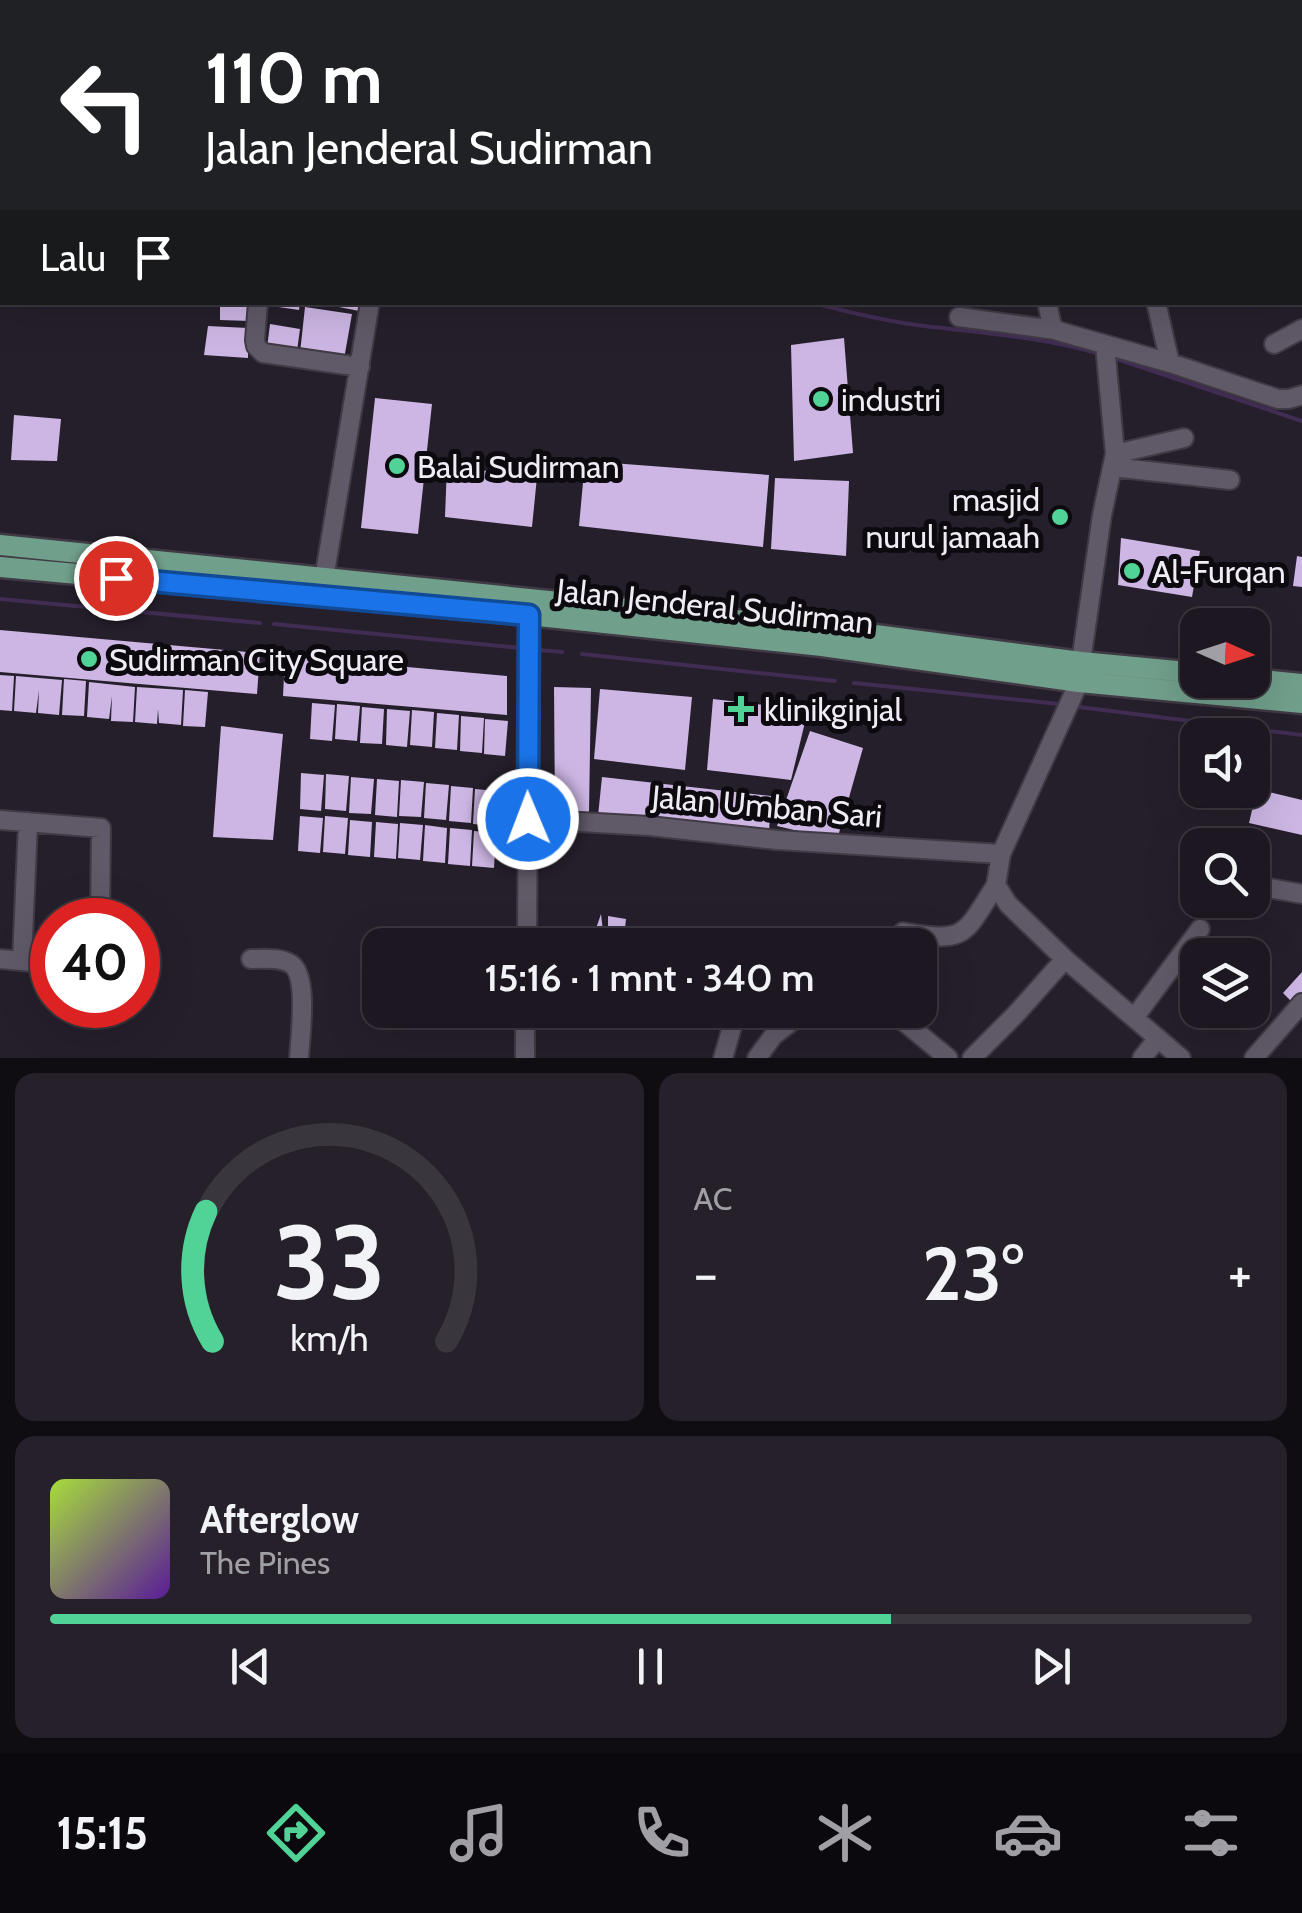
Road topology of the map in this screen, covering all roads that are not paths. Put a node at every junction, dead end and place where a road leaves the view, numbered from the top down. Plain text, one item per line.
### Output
1 (258, 305) edge
2 (370, 305) edge
3 (1048, 305) edge
4 (1157, 305) edge
5 (983, 311) edge
6 (960, 316) dead end
7 (1302, 329) edge
8 (1056, 330) junction
9 (1274, 344) dead end
10 (1105, 345) junction
11 (1170, 363) junction
12 (360, 367) junction
13 (1302, 394) edge
14 (1184, 438) dead end
15 (1114, 460) junction
16 (1230, 480) dead end
17 (0, 546) edge
18 (0, 568) edge
19 (324, 579) junction
20 (529, 615) junction
21 (1080, 672) junction
22 (1180, 673) edge
23 (1270, 681) edge
24 (1302, 684) edge
25 (1302, 702) edge
26 (528, 819) junction
27 (0, 820) edge
28 (28, 822) junction
29 (1001, 854) junction
30 (996, 885) junction
31 (1270, 889) edge
32 (1302, 894) edge
33 (100, 898) edge
34 (527, 928) edge
35 (1200, 929) dead end
36 (937, 936) edge
37 (252, 958) dead end
38 (1065, 958) junction
39 (0, 959) edge
40 (22, 960) junction
41 (30, 961) edge
42 (1302, 1003) edge
43 (1134, 1018) junction
44 (525, 1028) edge
45 (732, 1028) edge
46 (783, 1028) edge
47 (912, 1028) edge
48 (1158, 1038) junction
49 (299, 1058) edge
50 (525, 1058) edge
51 (723, 1058) edge
52 (757, 1058) edge
53 (948, 1058) edge
54 (972, 1058) edge
55 (1142, 1058) edge
56 (1180, 1058) edge
57 (1254, 1058) edge

1 - 12 street
2 - 12 street
3 - 8 street
4 - 11 street
5 - 6 street
5 - 8 street
7 - 9 street
8 - 10 street
10 - 11 street
10 - 15 street
11 - 13 street
12 - 19 street
14 - 15 street
15 - 16 street
15 - 21 street
17 - 19 main road, Jalan Jenderal Sudirman
18 - 20 main road, Jalan Jenderal Sudirman
19 - 21 main road, Jalan Jenderal Sudirman
20 - 21 main road, Jalan Jenderal Sudirman
20 - 26 street
21 - 22 main road, Jalan Jenderal Sudirman
21 - 25 main road, Jalan Jenderal Sudirman
21 - 29 street
23 - 24 main road
26 - 29 street, Jalan Umban Sari
26 - 34 street
27 - 28 street
28 - 33 street
28 - 40 street
29 - 30 street
30 - 36 street
30 - 38 street
31 - 32 street
35 - 43 street
37 - 49 street
38 - 43 street
38 - 54 street
39 - 40 street
40 - 41 street
42 - 57 street
43 - 48 street
44 - 50 street
45 - 51 street
46 - 52 street
47 - 53 street
48 - 55 street
48 - 56 street

